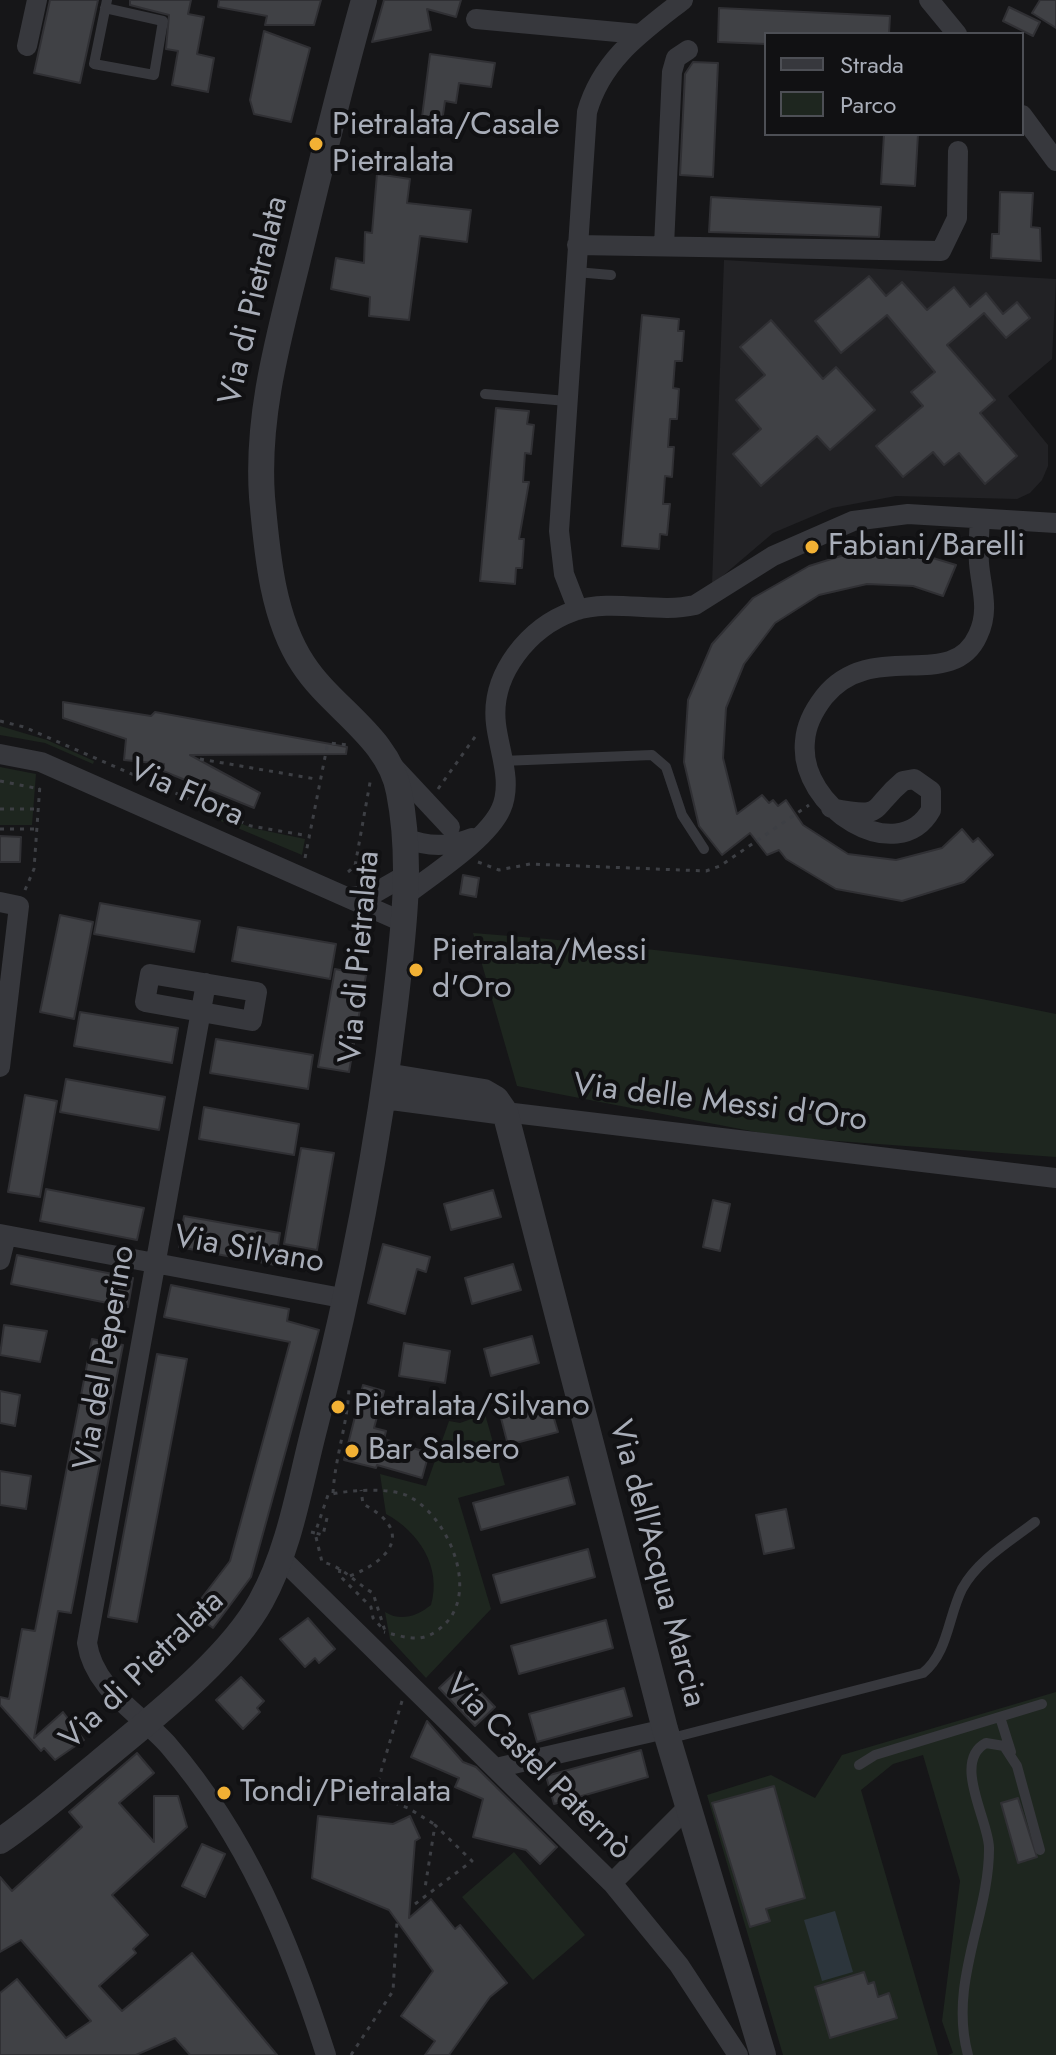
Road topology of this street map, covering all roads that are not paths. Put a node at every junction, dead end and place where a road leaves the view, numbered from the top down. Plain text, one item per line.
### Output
1 (37, 0) edge
2 (364, 0) edge
3 (683, 0) edge
4 (929, 0) edge
5 (106, 4) edge
6 (476, 19) dead end
7 (955, 32) edge
8 (639, 34) junction
9 (27, 46) dead end
10 (688, 50) dead end
11 (1028, 122) edge
12 (1056, 125) edge
13 (958, 151) dead end
14 (1056, 161) edge
15 (577, 245) junction
16 (664, 246) junction
17 (576, 272) junction
18 (611, 275) dead end
19 (485, 394) dead end
20 (567, 401) junction
21 (980, 520) junction
22 (1056, 523) edge
23 (578, 610) junction
24 (0, 754) edge
25 (502, 761) junction
26 (381, 769) junction
27 (826, 802) junction
28 (450, 827) junction
29 (479, 835) junction
30 (405, 838) junction
31 (704, 849) dead end
32 (406, 885) junction
33 (346, 897) junction
34 (10, 904) edge
35 (405, 923) junction
36 (206, 983) junction
37 (201, 1012) junction
38 (0, 1067) edge
39 (385, 1086) junction
40 (505, 1112) junction
41 (1056, 1178) edge
42 (3, 1235) edge
43 (0, 1260) edge
44 (154, 1265) junction
45 (347, 1299) junction
46 (1035, 1522) dead end
47 (280, 1557) junction
48 (1042, 1704) dead end
49 (1000, 1717) junction
50 (146, 1723) junction
51 (666, 1734) junction
52 (1011, 1754) junction
53 (859, 1765) dead end
54 (496, 1768) junction
55 (687, 1808) junction
56 (2, 1836) edge
57 (1040, 1850) dead end
58 (612, 1883) junction
59 (734, 2048) edge
60 (326, 2055) edge
61 (763, 2055) edge
62 (968, 2055) edge

1 - 9 street
2 - 26 street, Via di Pietralata
3 - 8 street
4 - 7 street
5 - 5 lane
6 - 8 street
8 - 15 street
10 - 16 street
11 - 12 street
11 - 14 street
13 - 16 street
15 - 16 street
15 - 17 street
17 - 18 lane
17 - 20 street
19 - 20 lane
20 - 23 street
21 - 22 street
21 - 23 street
21 - 27 street
23 - 25 street
24 - 33 street, Via Flora
25 - 29 street
25 - 31 lane
26 - 28 street
26 - 30 street, Via di Pietralata
27 - 27 street
28 - 29 street
28 - 30 street
29 - 30 street
29 - 32 street
30 - 32 street, Via di Pietralata
32 - 33 street
32 - 35 street, Via di Pietralata
33 - 35 street, Via Flora
34 - 38 street
35 - 39 street, Via di Pietralata
36 - 37 street, Via del Peperino
36 - 37 street
36 - 37 street
37 - 44 street, Via del Peperino
39 - 40 street
39 - 45 street, Via di Pietralata
40 - 41 street, Via delle Messi d'Oro
40 - 51 street, Via dell'Acqua Marcia
42 - 43 street
42 - 44 street, Via Silvano
44 - 45 street, Via Silvano
44 - 50 street, Via del Peperino
45 - 47 street, Via di Pietralata
46 - 51 lane
47 - 50 street, Via di Pietralata
47 - 54 street, Via Castel Paternò
48 - 49 lane
49 - 52 lane
49 - 53 lane
50 - 56 street, Via di Pietralata
50 - 60 street, Via del Peperino
51 - 54 street
51 - 55 street, Via dell'Acqua Marcia
52 - 57 lane
52 - 62 lane
54 - 58 street, Via Castel Paternò
55 - 58 street
55 - 61 street, Via dell'Acqua Marcia
58 - 59 street, Via Castel Paternò

